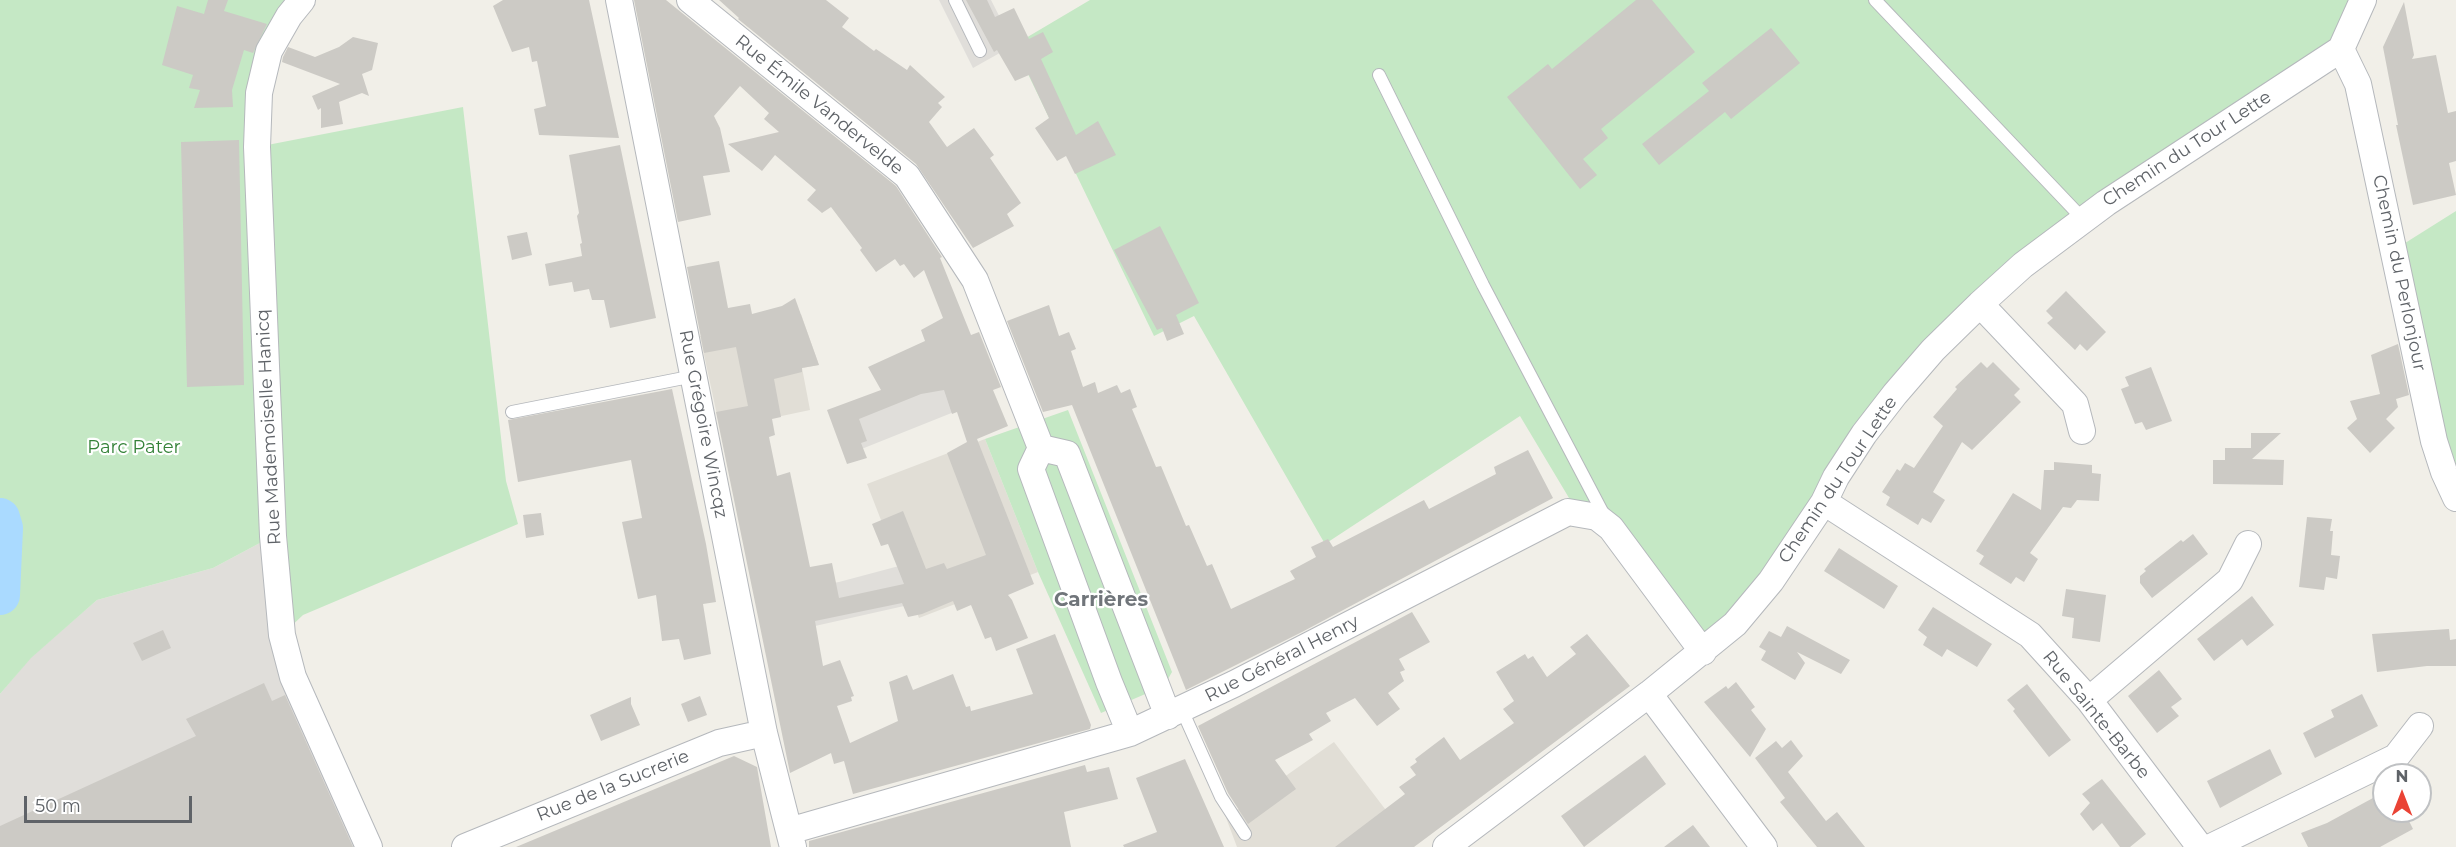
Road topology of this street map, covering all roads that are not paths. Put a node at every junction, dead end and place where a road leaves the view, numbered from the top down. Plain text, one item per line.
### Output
1 (302, 0) edge
2 (619, 0) edge
3 (690, 0) edge
4 (955, 0) edge
5 (1875, 0) edge
6 (2363, 0) edge
7 (2341, 49) junction
8 (980, 51) dead end
9 (1379, 75) dead end
10 (2083, 219) junction
11 (1980, 304) junction
12 (694, 376) junction
13 (512, 412) dead end
14 (2082, 431) dead end
15 (1041, 448) junction
16 (2456, 498) edge
17 (1824, 502) junction
18 (1611, 528) junction
19 (2248, 544) dead end
20 (1703, 652) junction
21 (1650, 694) junction
22 (2089, 700) junction
23 (1175, 713) junction
24 (2420, 726) dead end
25 (764, 733) junction
26 (1130, 733) junction
27 (1245, 834) dead end
28 (791, 839) edge
29 (369, 847) edge
30 (465, 847) edge
31 (1446, 847) edge
32 (1764, 847) edge
33 (2200, 847) edge
34 (2211, 847) edge

1 - 29 street, Rue Mademoiselle Hanicq
2 - 12 street, Rue Grégoire Wincqz
3 - 15 street, Rue Émile Vandervelde
4 - 8 lane
5 - 10 lane
6 - 7 street
7 - 10 street, Chemin du Tour Lette
7 - 16 street, Chemin du Perlonjour
9 - 18 lane
10 - 11 street, Chemin du Tour Lette
11 - 14 street
11 - 17 street, Chemin du Tour Lette
12 - 13 lane
12 - 25 street, Rue Grégoire Wincqz
15 - 23 street
15 - 26 street
17 - 20 street, Chemin du Tour Lette
17 - 22 street, Rue Sainte-Barbe
18 - 20 street, Rue Général Henry
18 - 23 street, Rue Général Henry
19 - 22 street
20 - 21 street, Chemin du Tour Lette
21 - 31 street, Chemin du Tour Lette
21 - 32 street
22 - 33 street, Rue Sainte-Barbe
23 - 26 street, Rue Général Henry
23 - 27 lane
24 - 34 street
25 - 28 street, Rue Grégoire Wincqz
25 - 30 street, Rue de la Sucrerie
26 - 28 street, Rue Général Henry

